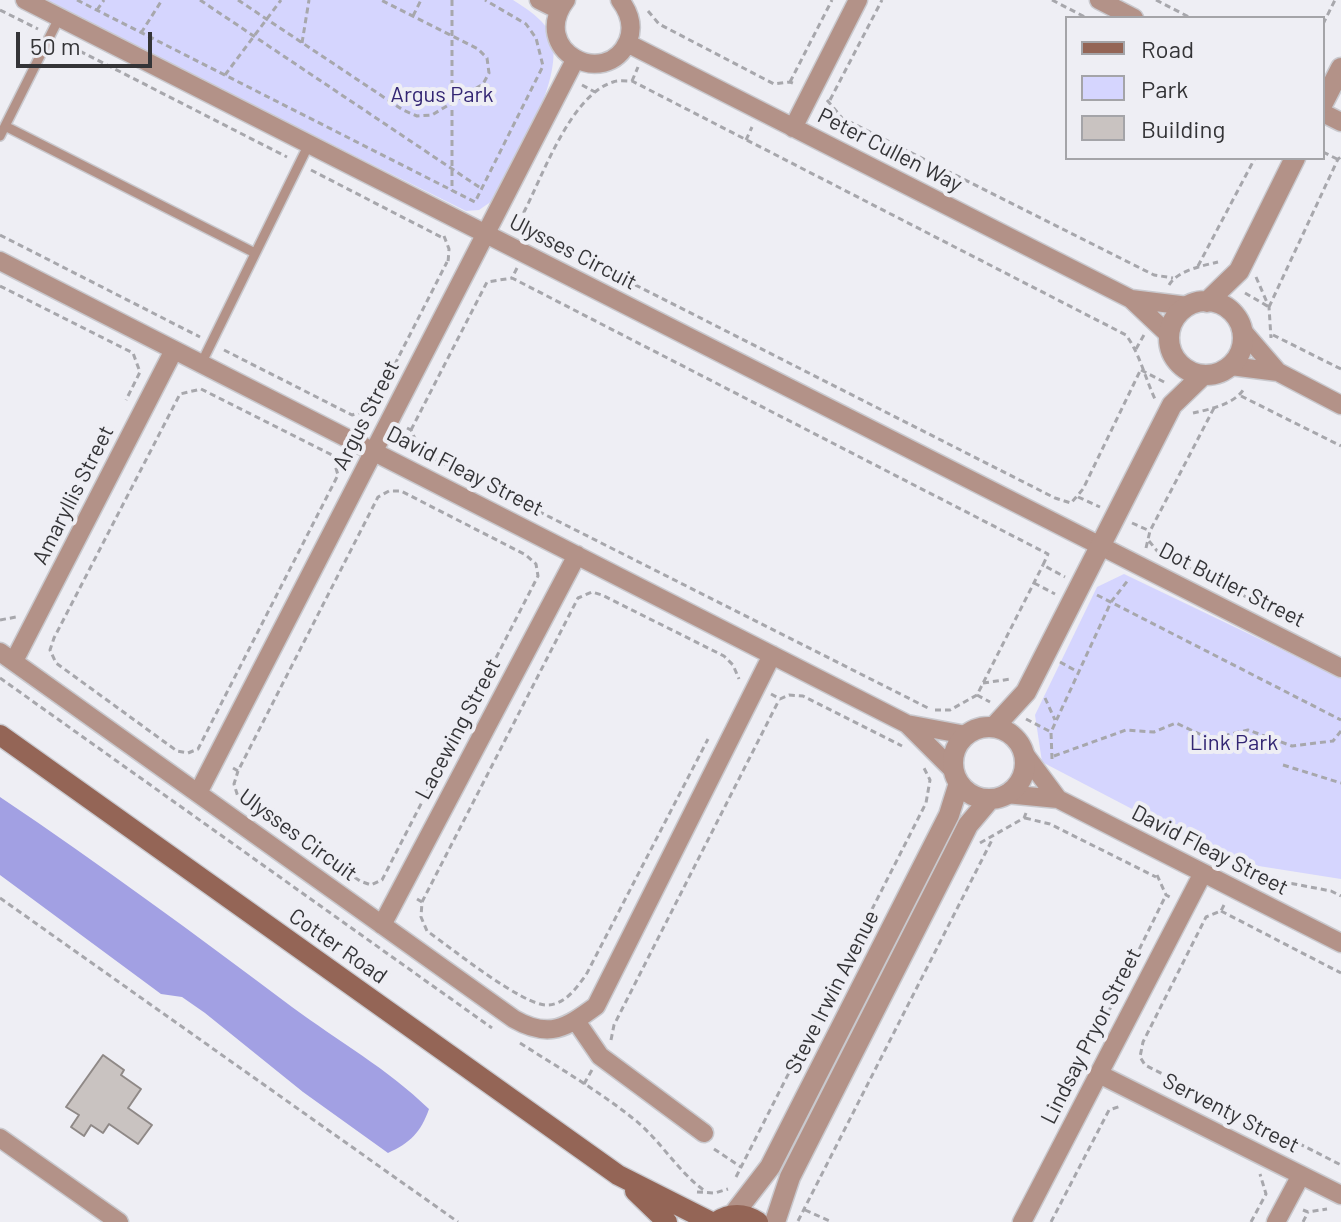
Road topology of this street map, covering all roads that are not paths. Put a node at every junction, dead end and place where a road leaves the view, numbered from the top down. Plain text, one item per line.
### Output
1 (25, 0) edge
2 (539, 0) edge
3 (620, 0) edge
4 (858, 0) edge
5 (1099, 0) edge
6 (563, 5) edge
7 (1130, 16) edge
8 (59, 18) junction
9 (627, 43) junction
10 (575, 60) junction
11 (1341, 68) edge
12 (1325, 99) edge
13 (5, 126) junction
14 (793, 128) junction
15 (0, 136) edge
16 (309, 144) junction
17 (1294, 160) edge
18 (486, 234) junction
19 (255, 253) junction
20 (0, 261) edge
21 (1242, 264) junction
22 (1131, 299) junction
23 (1197, 304) junction
24 (1239, 324) junction
25 (1169, 335) junction
26 (174, 350) junction
27 (1175, 360) junction
28 (201, 364) junction
29 (1231, 366) junction
30 (1278, 372) junction
31 (1203, 375) junction
32 (1341, 405) edge
33 (1168, 412) junction
34 (374, 451) junction
35 (1100, 546) junction
36 (577, 555) junction
37 (772, 655) junction
38 (7, 656) edge
39 (1341, 668) edge
40 (1026, 692) junction
41 (907, 724) junction
42 (994, 727) junction
43 (966, 735) junction
44 (0, 738) edge
45 (1021, 747) junction
46 (956, 777) junction
47 (198, 793) junction
48 (998, 797) junction
49 (1058, 799) junction
50 (1203, 873) junction
51 (382, 925) junction
52 (1341, 943) edge
53 (576, 1021) junction
54 (1099, 1074) junction
55 (704, 1133) road end
56 (0, 1138) edge
57 (618, 1175) junction
58 (1301, 1175) junction
59 (1341, 1195) edge
60 (720, 1220) edge
61 (119, 1222) edge
62 (667, 1222) edge
63 (758, 1222) edge
64 (775, 1222) edge
65 (1022, 1222) edge
66 (1276, 1222) edge

1 - 8 street, Ulysses Circuit
2 - 6 street
3 - 9 street
4 - 14 street
5 - 7 street
6 - 10 street
8 - 13 lane
8 - 16 street, Ulysses Circuit
9 - 10 street
9 - 14 street, Peter Cullen Way
10 - 18 street, Argus Street
11 - 12 street
13 - 15 lane
13 - 19 lane
14 - 22 street, Peter Cullen Way
16 - 18 street, Ulysses Circuit
16 - 19 lane
17 - 21 street
18 - 34 street, Argus Street
18 - 35 street, Ulysses Circuit
19 - 28 lane
20 - 26 street, David Fleay Street
21 - 23 street
21 - 24 street
22 - 23 street, Peter Cullen Way
22 - 25 street, Peter Cullen Way
23 - 24 street, Peter Cullen Way
23 - 25 street
24 - 29 street
24 - 30 street, Peter Cullen Way
25 - 27 street
26 - 28 street, David Fleay Street
26 - 38 street, Amaryllis Street
27 - 31 street
27 - 33 street
28 - 34 street, David Fleay Street
29 - 30 street, Peter Cullen Way
29 - 31 street, Peter Cullen Way
30 - 32 street, Peter Cullen Way
31 - 33 street
33 - 35 street
34 - 36 street, David Fleay Street
34 - 47 street, Argus Street
35 - 39 street, Dot Butler Street
35 - 40 street
36 - 37 street, David Fleay Street
36 - 51 street, Lacewing Street
37 - 41 street, David Fleay Street
37 - 53 street
38 - 47 street, Ulysses Circuit
40 - 42 street
40 - 45 street
41 - 43 street, David Fleay Street
41 - 46 street, David Fleay Street
42 - 43 street
42 - 45 street
43 - 46 street
44 - 57 main road, Cotter Road
45 - 48 street
45 - 49 street, David Fleay Street
46 - 48 street
46 - 60 street, Steve Irwin Avenue
47 - 51 street, Ulysses Circuit
48 - 49 street, David Fleay Street
48 - 64 street, Steve Irwin Avenue
49 - 50 street, David Fleay Street
50 - 52 street, David Fleay Street
50 - 54 street, Lindsay Pryor Street
51 - 53 street, Ulysses Circuit
53 - 55 street
54 - 58 street, Serventy Street
54 - 65 street, Lindsay Pryor Street
56 - 61 street
57 - 60 main road, Cotter Road
57 - 62 main road, Cotter Road
58 - 59 street, Serventy Street
58 - 66 street
60 - 63 main road, Cotter Road

